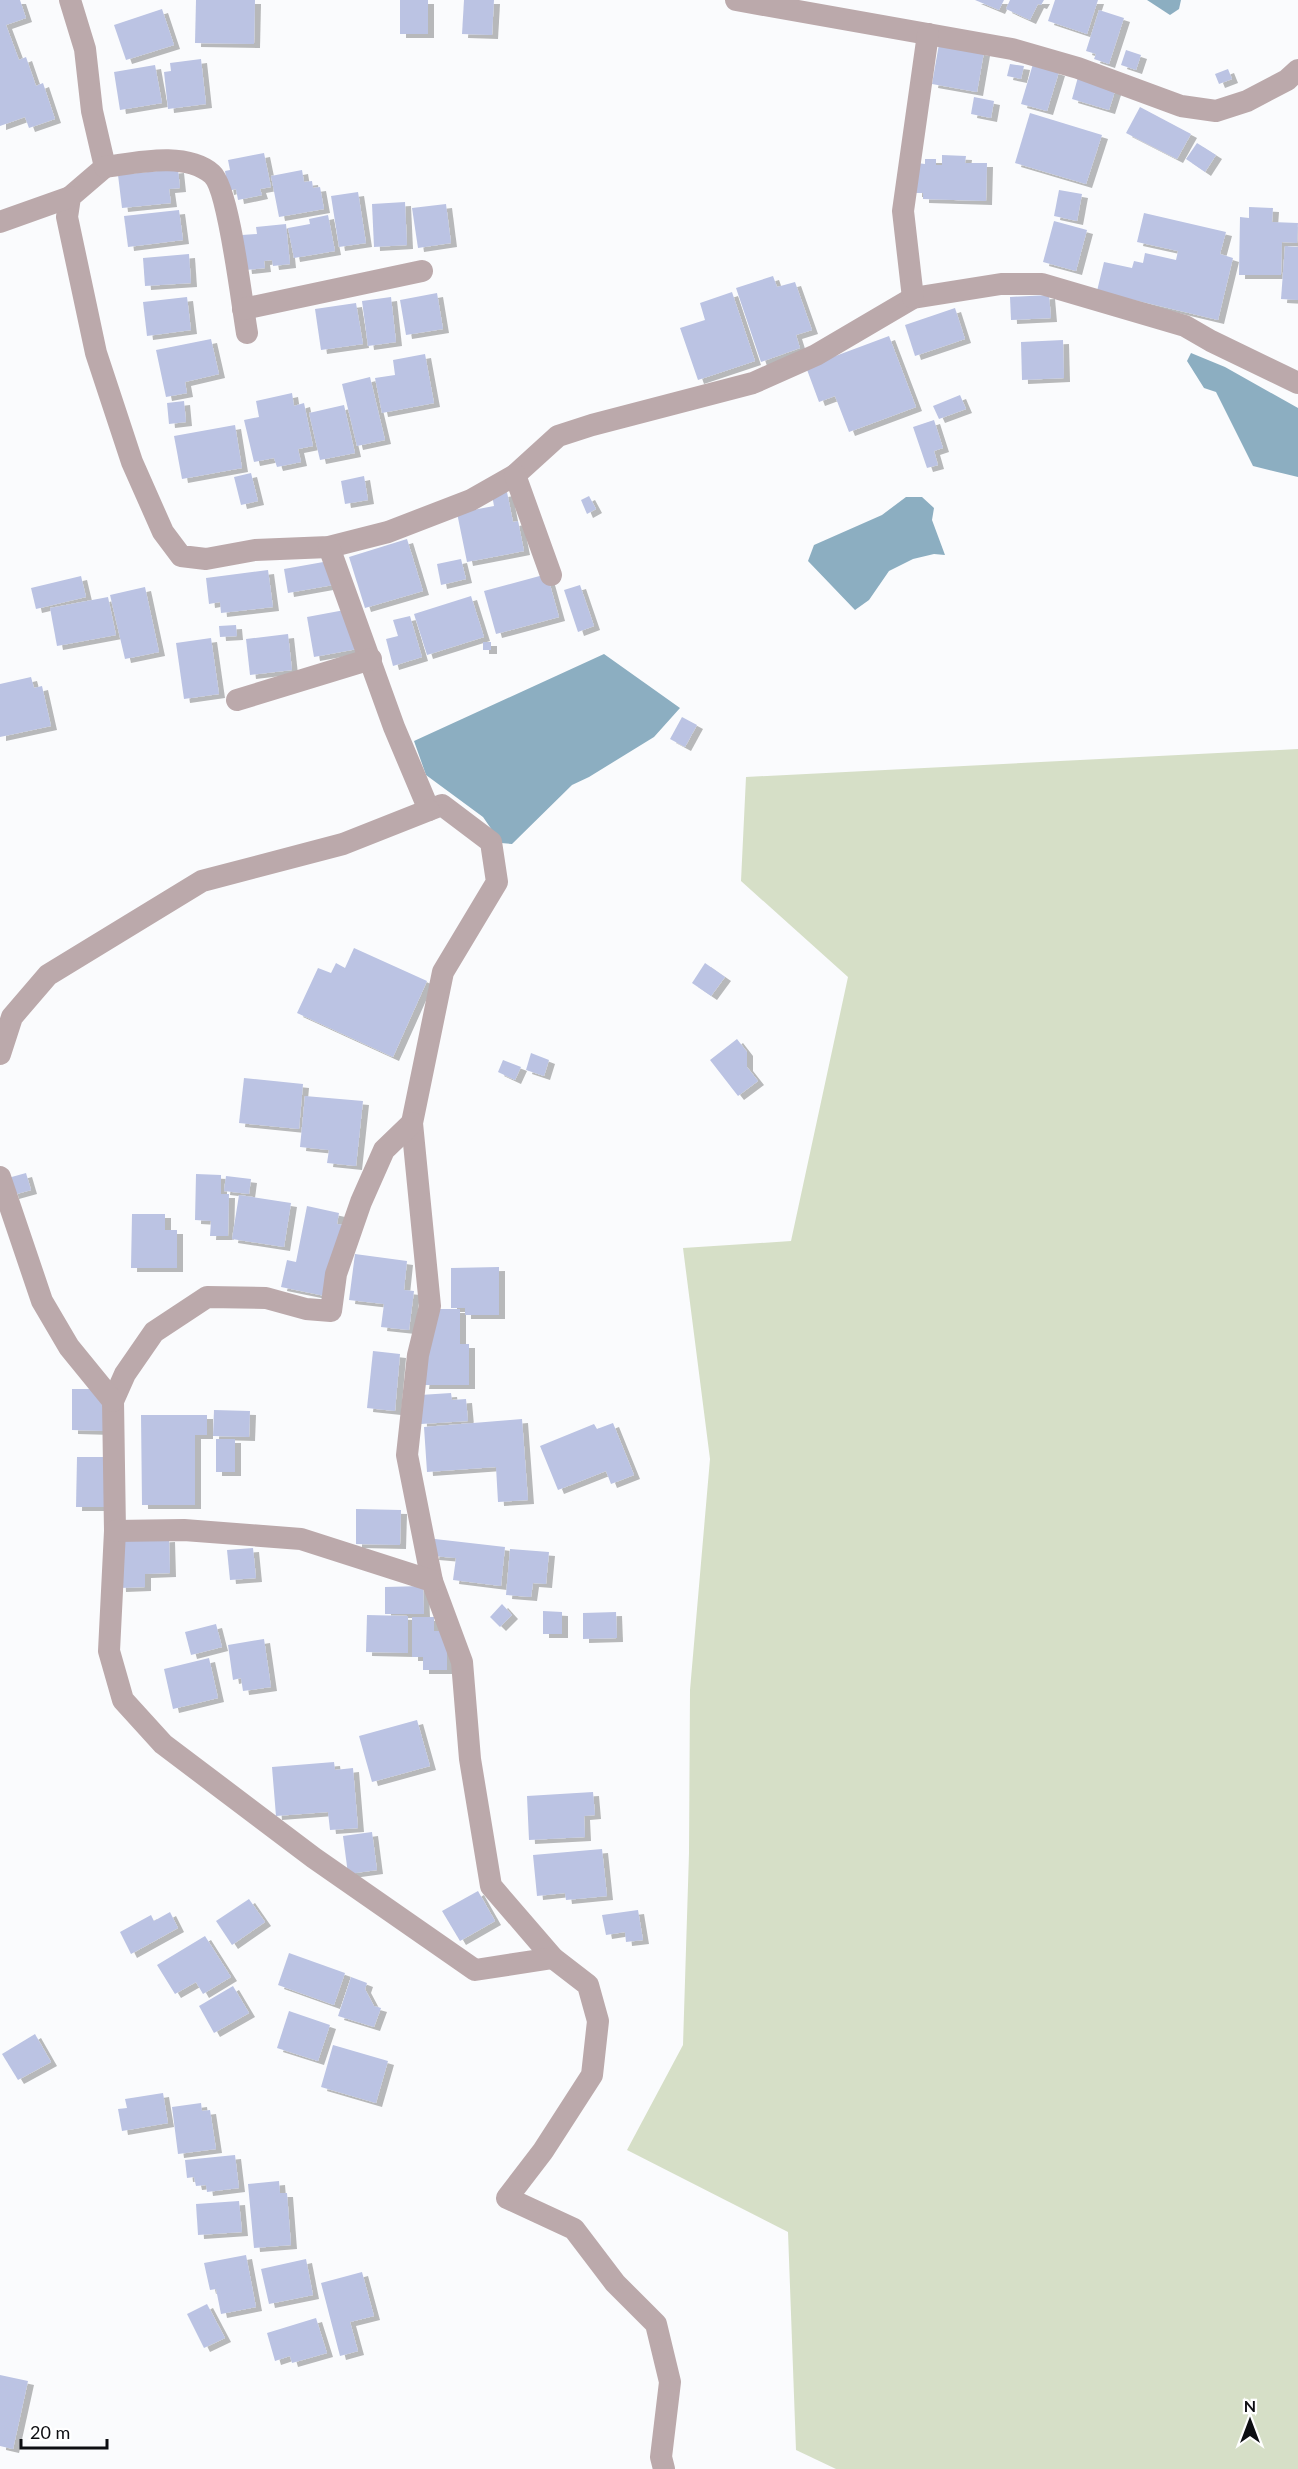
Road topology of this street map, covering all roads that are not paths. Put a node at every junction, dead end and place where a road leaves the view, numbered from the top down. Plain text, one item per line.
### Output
1 (70, 0) edge
2 (736, 0) edge
3 (928, 34) junction
4 (1298, 70) edge
5 (105, 168) junction
6 (70, 197) junction
7 (0, 222) edge
8 (422, 271) dead end
9 (913, 298) junction
10 (243, 309) junction
11 (247, 333) dead end
12 (1298, 383) edge
13 (515, 475) junction
14 (329, 547) junction
15 (551, 575) dead end
16 (371, 659) junction
17 (237, 700) dead end
18 (429, 810) junction
19 (0, 1054) edge
20 (412, 1123) junction
21 (0, 1177) edge
22 (113, 1401) junction
23 (115, 1531) junction
24 (432, 1581) junction
25 (553, 1958) junction
26 (664, 2469) edge

1 - 5 street
2 - 3 street
3 - 4 street
3 - 9 street
5 - 6 street
5 - 10 street
6 - 7 street
6 - 14 street
8 - 10 street
9 - 12 street
9 - 13 street
10 - 11 street
13 - 14 street
13 - 15 street
14 - 16 street
16 - 17 street
16 - 18 street
18 - 19 street
18 - 20 street
20 - 22 street
20 - 24 street
21 - 22 street
22 - 23 street
23 - 24 street
23 - 25 street
24 - 25 street
25 - 26 street

